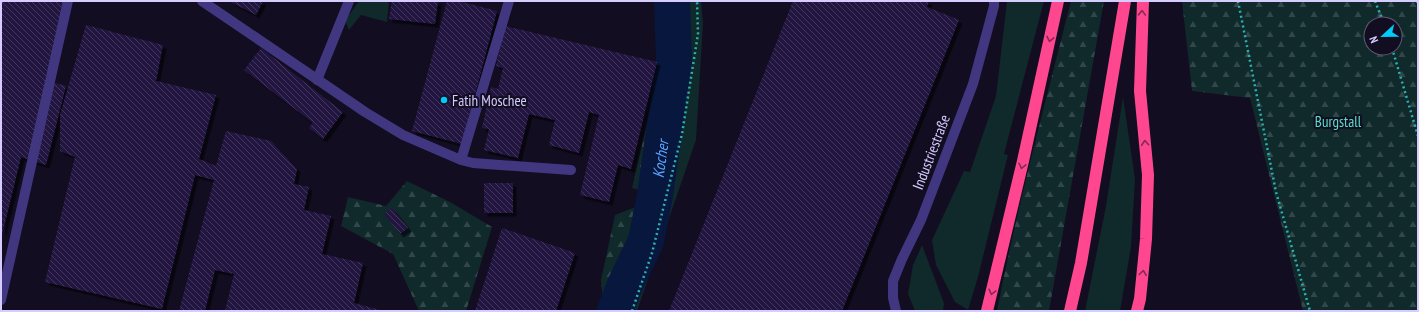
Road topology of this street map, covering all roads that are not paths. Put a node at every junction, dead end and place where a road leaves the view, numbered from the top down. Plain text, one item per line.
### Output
1 (68, 1) edge
2 (202, 1) edge
3 (349, 1) edge
4 (509, 1) edge
5 (994, 1) edge
6 (1058, 1) edge
7 (1125, 1) edge
8 (1143, 1) edge
9 (317, 80) junction
10 (461, 160) junction
11 (571, 170) dead end
12 (1, 300) edge
13 (896, 311) edge
14 (987, 311) edge
15 (1070, 311) edge
16 (1136, 311) edge

1 - 12 street
2 - 9 street
3 - 9 street
4 - 10 street
5 - 13 street, Industriestraße
6 -> 14 highway
7 - 15 highway
16 -> 8 highway
9 - 10 street
10 - 11 street

